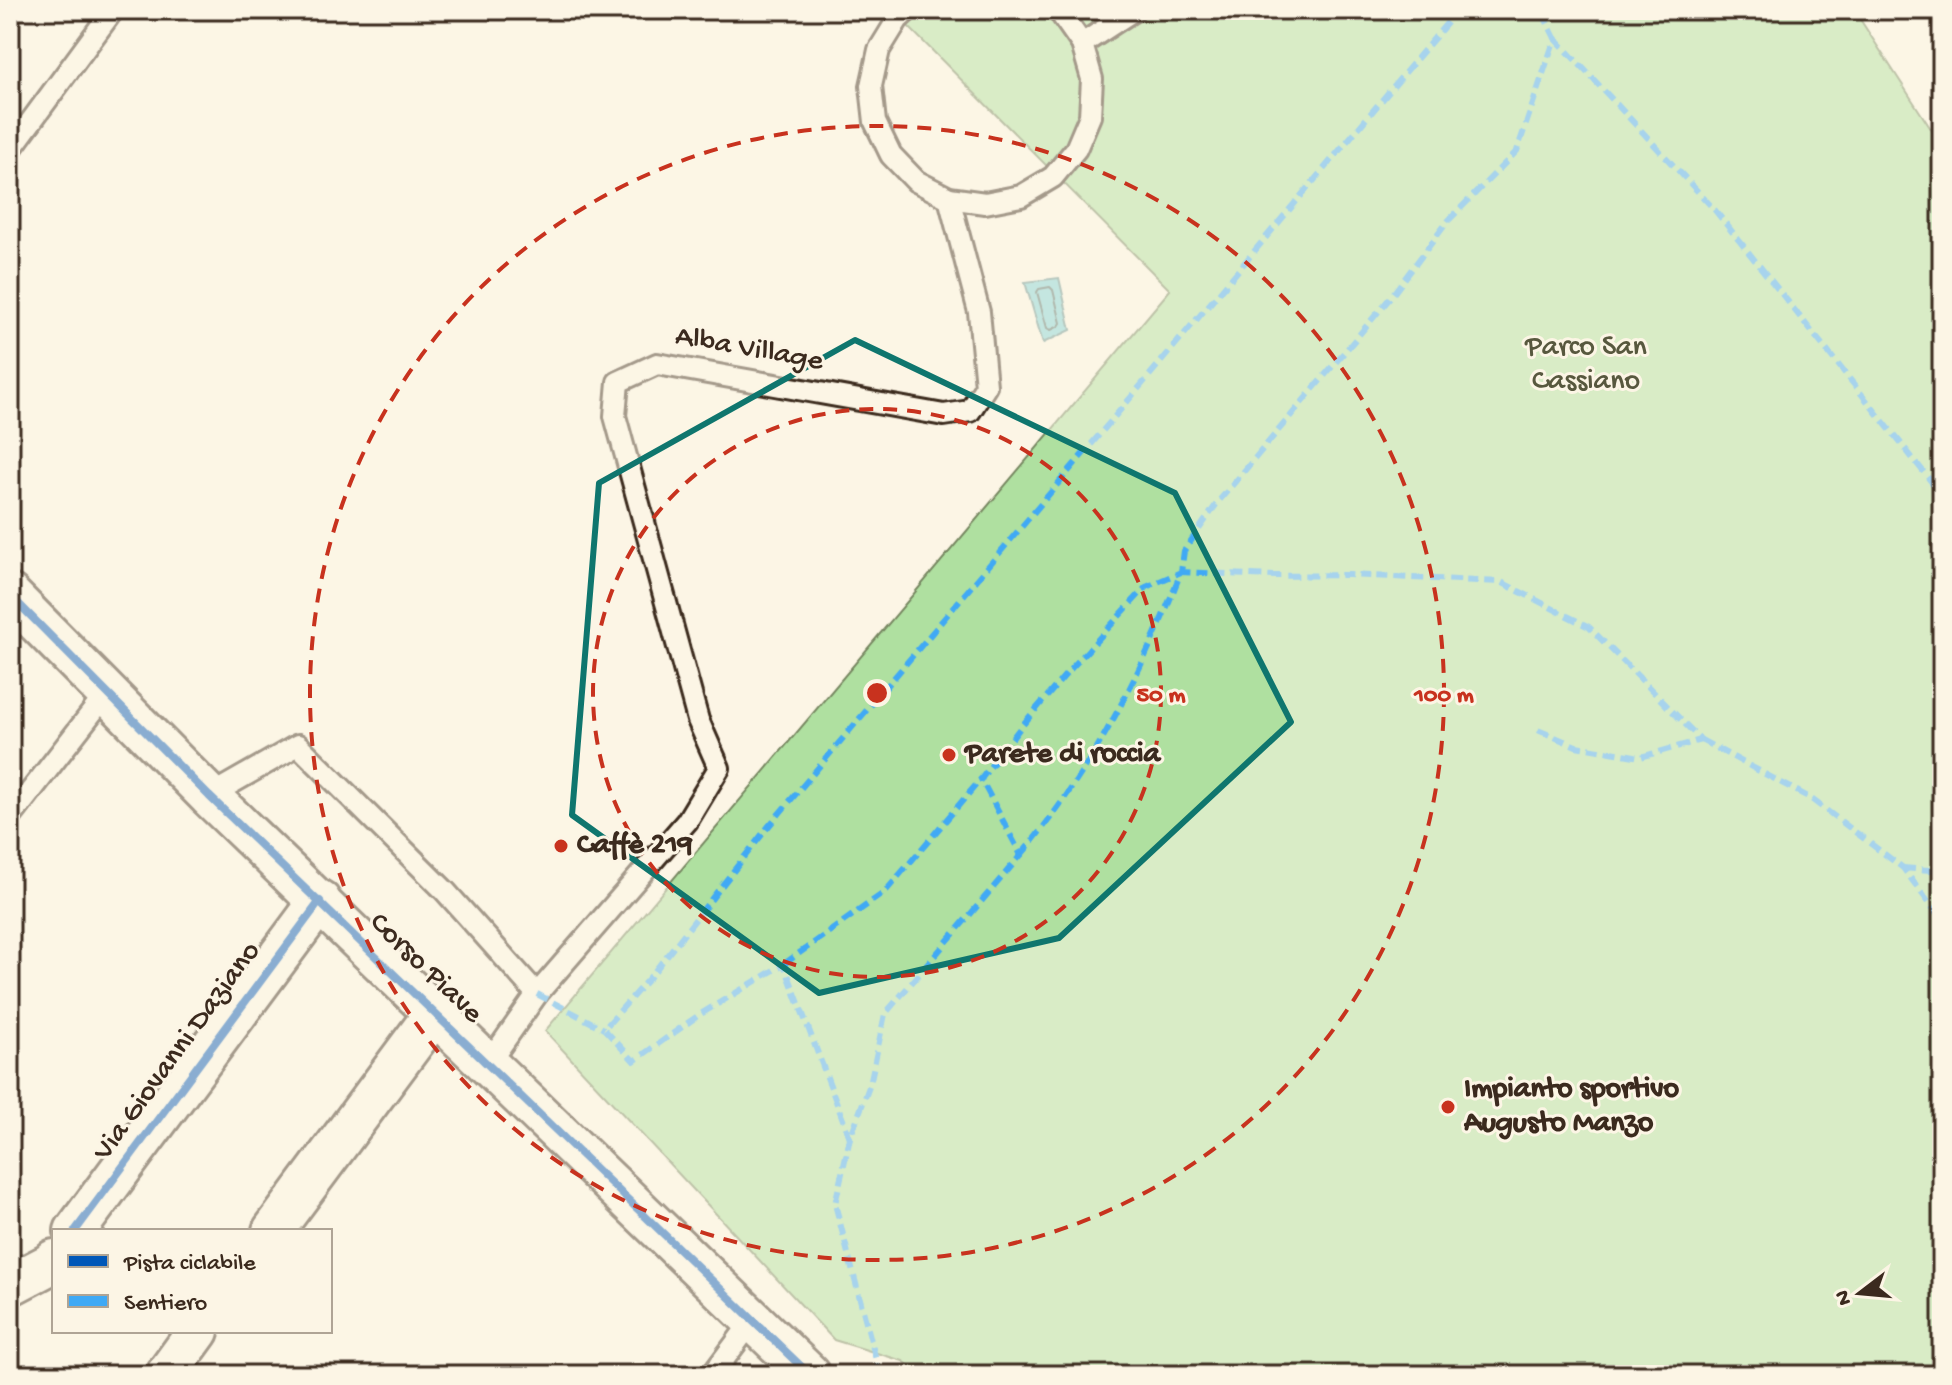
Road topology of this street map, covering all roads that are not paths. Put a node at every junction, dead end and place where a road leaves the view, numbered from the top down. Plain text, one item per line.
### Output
1 (113, 10) edge
2 (908, 10) edge
3 (1056, 10) edge
4 (1134, 10) edge
5 (1082, 44) junction
6 (10, 150) edge
7 (949, 198) junction
8 (10, 595) edge
9 (107, 693) junction
10 (209, 796) junction
11 (10, 818) edge
12 (320, 901) junction
13 (537, 994) junction
14 (435, 1013) junction
15 (488, 1064) junction
16 (76, 1229) edge
17 (274, 1229) edge
18 (52, 1263) edge
19 (10, 1285) edge
20 (753, 1320) junction
21 (197, 1333) edge
22 (166, 1375) edge
23 (712, 1375) edge
24 (810, 1375) edge

1 - 6 lane
2 - 7 lane
3 - 5 lane
4 - 5 lane
5 - 7 lane
7 - 13 lane, Alba Village
8 - 9 street, Corso Piave
9 - 10 street, Corso Piave
9 - 11 lane
10 - 12 street, Corso Piave
10 - 13 lane
12 - 14 street, Corso Piave
12 - 16 street, Via Giovanni Daziano
13 - 15 lane
14 - 15 street, Corso Piave
14 - 17 street
15 - 20 street, Corso Piave
18 - 19 street
20 - 23 lane
20 - 24 street, Corso Piave
21 - 22 street

